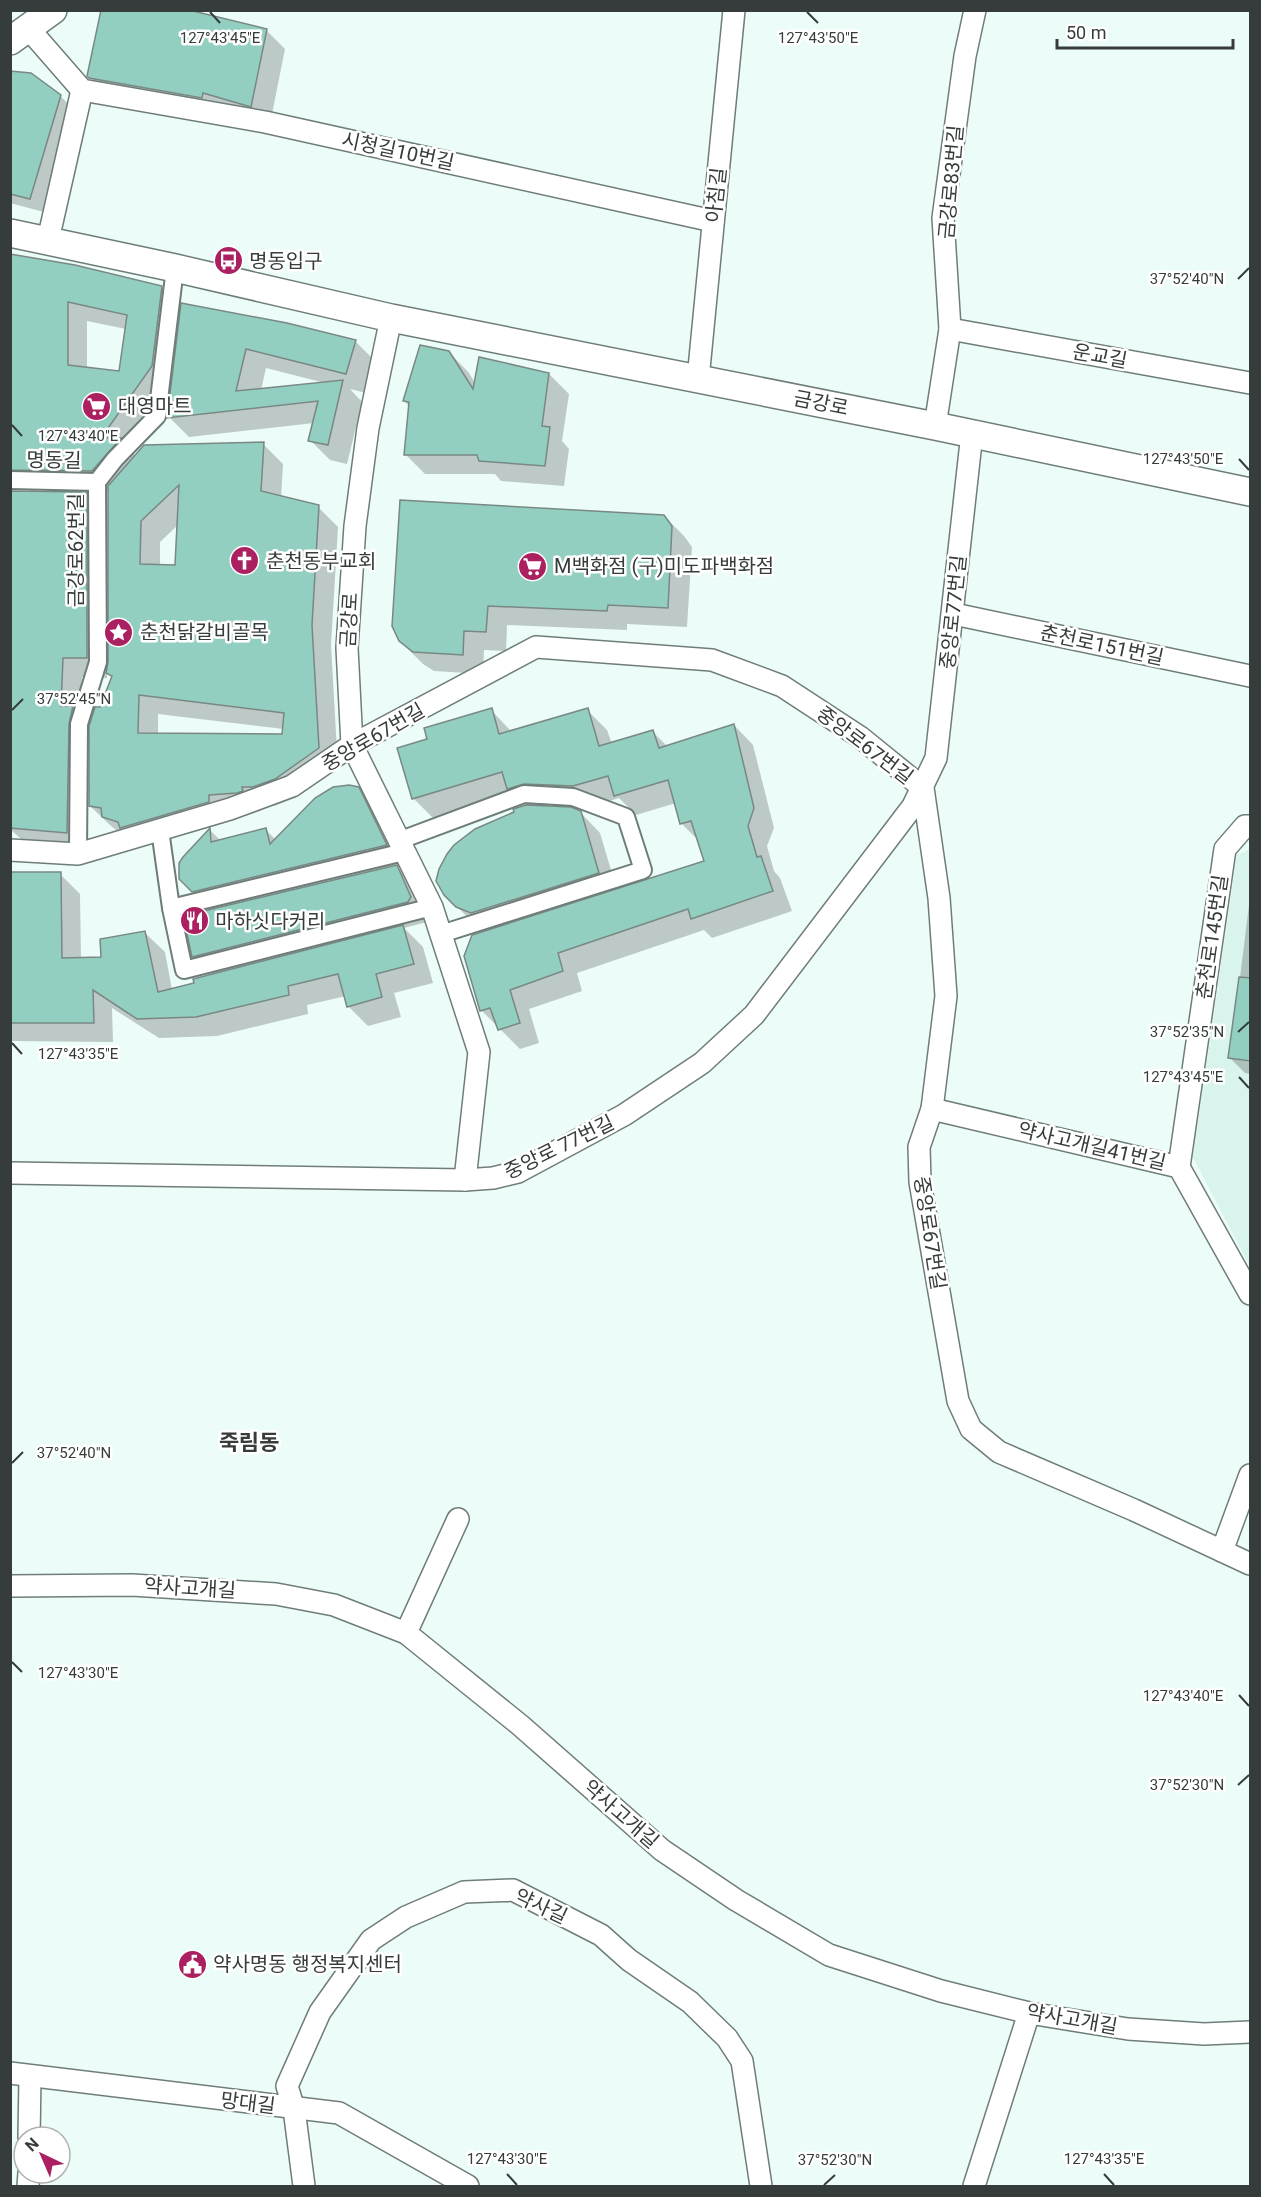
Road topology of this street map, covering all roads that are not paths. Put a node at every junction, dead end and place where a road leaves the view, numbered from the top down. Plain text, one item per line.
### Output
1 (734, 10) edge
2 (975, 10) edge
3 (33, 22) edge
4 (82, 90) junction
5 (713, 221) junction
6 (10, 233) edge
7 (48, 240) junction
8 (175, 268) junction
9 (391, 318) junction
10 (950, 329) junction
11 (698, 379) junction
12 (1251, 383) edge
13 (935, 426) junction
14 (972, 434) junction
15 (10, 480) edge
16 (97, 482) junction
17 (1251, 492) edge
18 (954, 614) junction
19 (1251, 676) edge
20 (352, 745) junction
21 (922, 788) junction
22 (1251, 826) edge
23 (160, 830) junction
24 (401, 846) junction
25 (10, 850) edge
26 (78, 854) junction
27 (432, 907) junction
28 (171, 908) junction
29 (441, 934) junction
30 (932, 1109) junction
31 (1179, 1167) junction
32 (10, 1173) edge
33 (465, 1180) junction
34 (1251, 1294) edge
35 (1251, 1475) edge
36 (458, 1519) dead end
37 (1222, 1551) junction
38 (1251, 1564) edge
39 (10, 1586) edge
40 (406, 1633) junction
41 (1029, 2013) junction
42 (1251, 2032) edge
43 (20, 2075) edge
44 (294, 2109) junction
45 (27, 2125) edge
46 (304, 2187) edge
47 (468, 2187) edge
48 (761, 2187) edge
49 (974, 2187) edge

1 - 5 street, 아침길
2 - 10 street, 금강로83번길
3 - 4 street
4 - 5 street, 시청길10번길
4 - 7 street
5 - 11 street, 아침길
6 - 7 street, 금강로
7 - 8 street, 금강로
8 - 9 street, 금강로
8 - 16 street, 금강로62번길
9 - 11 street, 금강로
9 - 20 street, 금강로
10 - 12 street, 운교길
10 - 13 street, 금강로83번길
11 - 13 street, 금강로
13 - 14 street, 금강로
14 - 17 street, 금강로
14 - 18 street, 중앙로77번길
15 - 16 street, 명동길
16 - 26 street, 금강로62번길
18 - 19 street, 춘천로151번길
18 - 21 street, 중앙로77번길
20 - 21 street, 중앙로67번길
20 - 23 street, 중앙로67번길
20 - 24 street
21 - 30 street, 중앙로67번길
21 - 33 street, 중앙로 77번길
22 - 31 street, 춘천로145번길
23 - 26 street, 중앙로67번길
23 - 28 street
24 - 27 street
24 - 28 street
24 - 29 street
25 - 26 street, 중앙로67번길
27 - 28 street
27 - 29 street
29 - 33 street
30 - 31 street, 약사고개길41번길
30 - 37 street, 중앙로67번길
31 - 34 street, 약사고개길41번길
32 - 33 street, 중앙로 77번길
35 - 37 street
36 - 40 street
37 - 38 street, 중앙로67번길
39 - 40 street, 약사고개길
40 - 41 street, 약사고개길
41 - 42 street, 약사고개길
41 - 49 street
43 - 44 street, 망대길
43 - 45 street
44 - 46 street, 약사길
44 - 47 street, 망대길
44 - 48 street, 약사길

